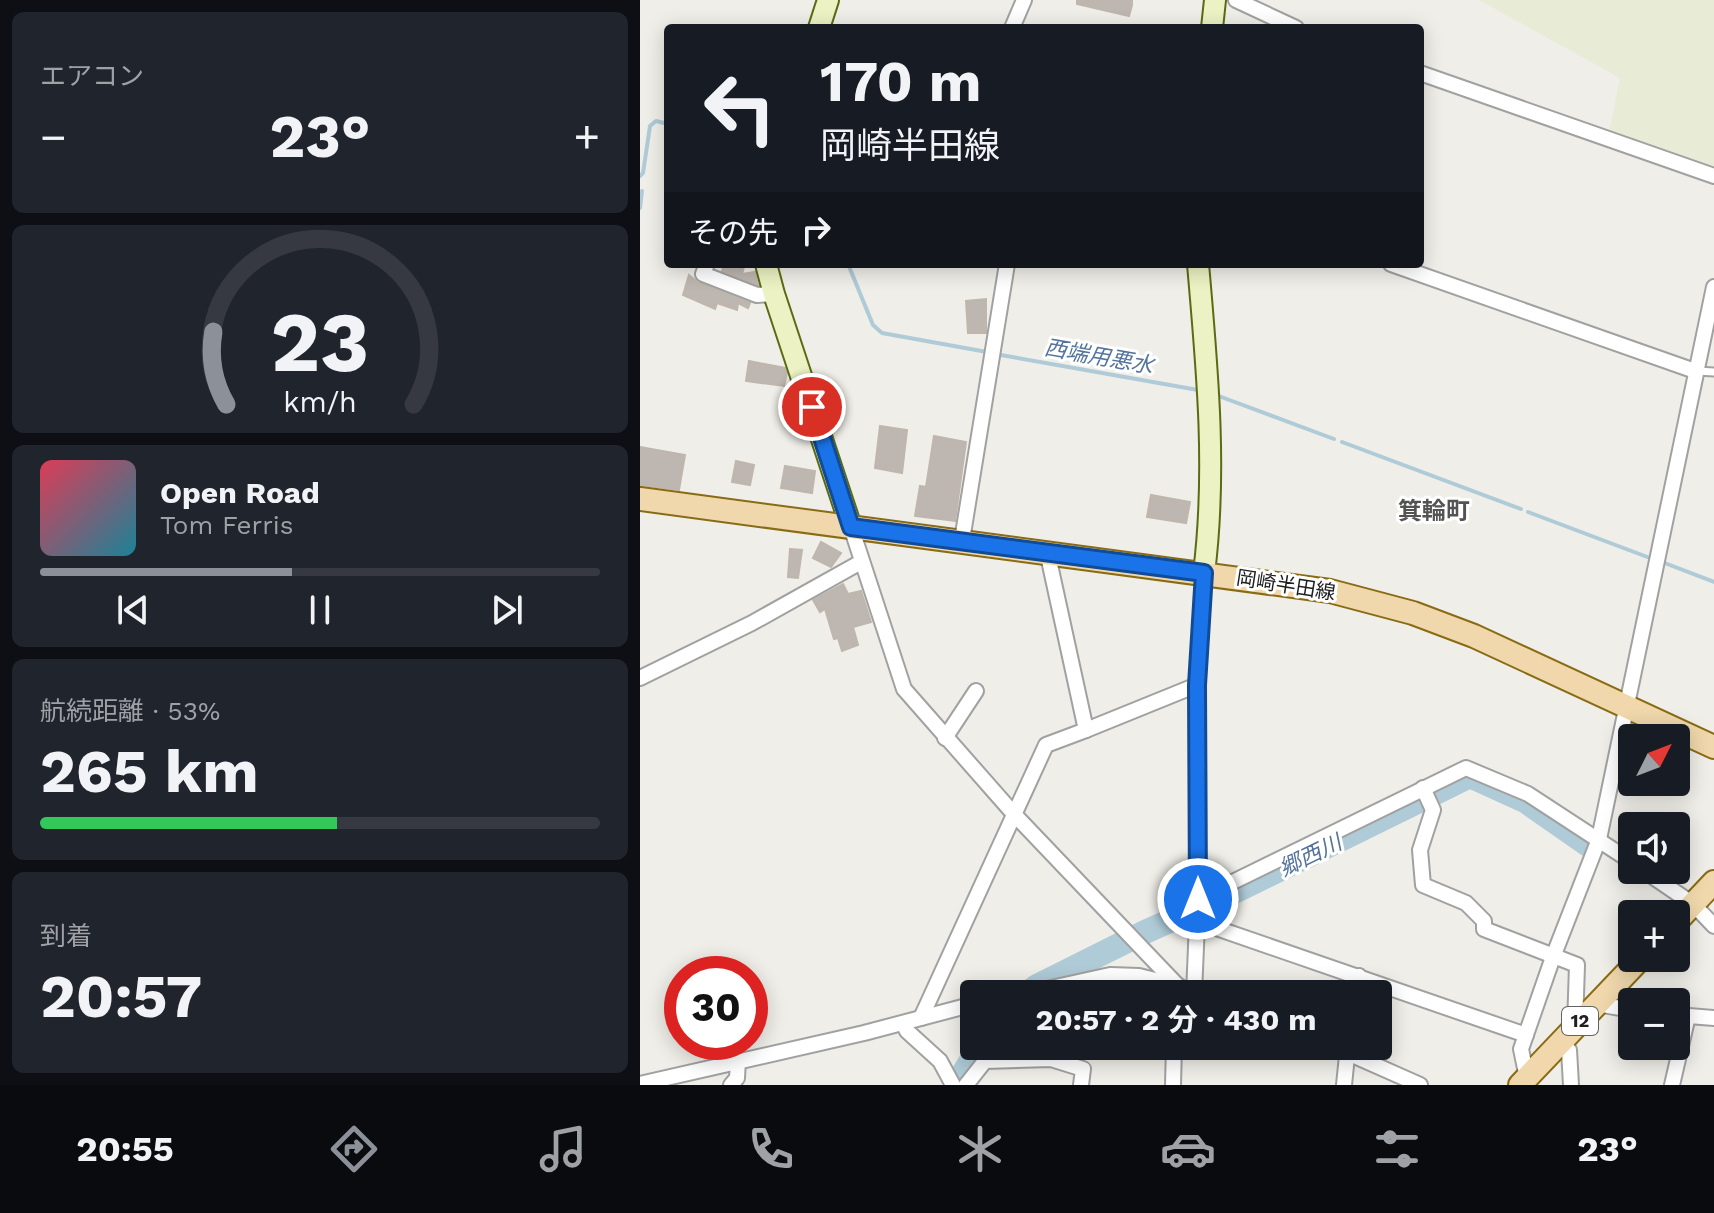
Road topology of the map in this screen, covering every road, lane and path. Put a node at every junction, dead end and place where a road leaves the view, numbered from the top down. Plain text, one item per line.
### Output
1 (828, 0) edge
2 (1024, 0) edge
3 (1215, 0) edge
4 (1236, 0) edge
5 (1261, 6) edge
6 (820, 24) edge
7 (1014, 24) edge
8 (1212, 24) edge
9 (1290, 24) edge
10 (1424, 74) edge
11 (1714, 176) edge
12 (705, 268) edge
13 (767, 268) edge
14 (1006, 268) edge
15 (1198, 268) edge
16 (1402, 268) edge
17 (1714, 287) edge
18 (774, 294) junction
19 (1695, 371) junction
20 (1714, 372) edge
21 (640, 499) edge
22 (851, 527) junction
23 (962, 540) junction
24 (1047, 551) junction
25 (861, 562) junction
26 (1204, 573) junction
27 (640, 678) edge
28 (1197, 685) junction
29 (976, 691) dead end
30 (1627, 706) junction
31 (1086, 730) junction
32 (945, 738) junction
33 (1714, 747) edge
34 (1423, 788) junction
35 (1013, 813) junction
36 (1599, 839) junction
37 (1618, 852) edge
38 (1714, 882) edge
39 (1664, 884) edge
40 (1198, 899) junction
41 (1693, 904) junction
42 (1690, 907) edge
43 (1196, 921) junction
44 (1714, 926) edge
45 (1553, 957) junction
46 (1628, 972) edge
47 (1359, 976) junction
48 (1087, 980) edge
49 (1155, 980) edge
50 (1172, 980) edge
51 (1197, 980) edge
52 (1358, 980) edge
53 (1597, 1004) junction
54 (960, 1008) edge
55 (1618, 1008) edge
56 (1690, 1016) edge
57 (921, 1018) junction
58 (1714, 1018) edge
59 (903, 1023) junction
60 (1567, 1034) junction
61 (1526, 1035) junction
62 (768, 1053) edge
63 (738, 1060) joint
64 (1174, 1060) edge
65 (1347, 1060) edge
66 (1370, 1060) edge
67 (1676, 1060) edge
68 (1524, 1082) edge
69 (640, 1084) edge
70 (731, 1085) edge
71 (953, 1085) edge
72 (966, 1085) edge
73 (1081, 1085) edge
74 (1173, 1085) edge
75 (1344, 1085) edge
76 (1420, 1085) edge
77 (1571, 1085) edge
78 (1672, 1085) edge

1 - 6 street
2 - 7 street
3 - 8 street
4 - 5 street
5 - 9 street
10 - 11 street
12 - 18 street
13 - 18 street
14 - 23 street
15 - 26 street
16 - 19 street
17 - 19 street
18 - 22 street
19 - 20 lane
19 - 30 street
21 - 22 main road, 岡崎半田線
22 - 23 main road, 岡崎半田線
22 - 25 street
23 - 24 main road, 岡崎半田線
24 - 26 main road, 岡崎半田線
24 - 31 street
25 - 27 street
25 - 32 street
26 - 28 street
26 - 30 main road, 岡崎半田線
28 - 31 street
28 - 40 street
29 - 32 street
30 - 33 main road, 岡崎半田線
30 - 36 street
31 - 35 street
32 - 35 street
34 - 36 street
34 - 40 street
34 - 45 street
35 - 50 street
35 - 57 street
36 - 37 street
36 - 45 street
38 - 41 main road
39 - 41 street
40 - 43 street
41 - 42 main road
41 - 44 street
43 - 47 street
43 - 51 street
45 - 60 street
45 - 61 street
46 - 53 main road, 12
47 - 52 street
47 - 61 street
48 - 49 street
53 - 55 street
53 - 60 main road, 12
54 - 57 street
56 - 58 street
57 - 59 street
59 - 62 street
59 - 71 street
60 - 68 main road, 12
60 - 77 street
61 - 68 street
63 - 69 street
63 - 70 street
64 - 74 street
65 - 75 street
66 - 76 street
67 - 78 street
72 - 73 street

